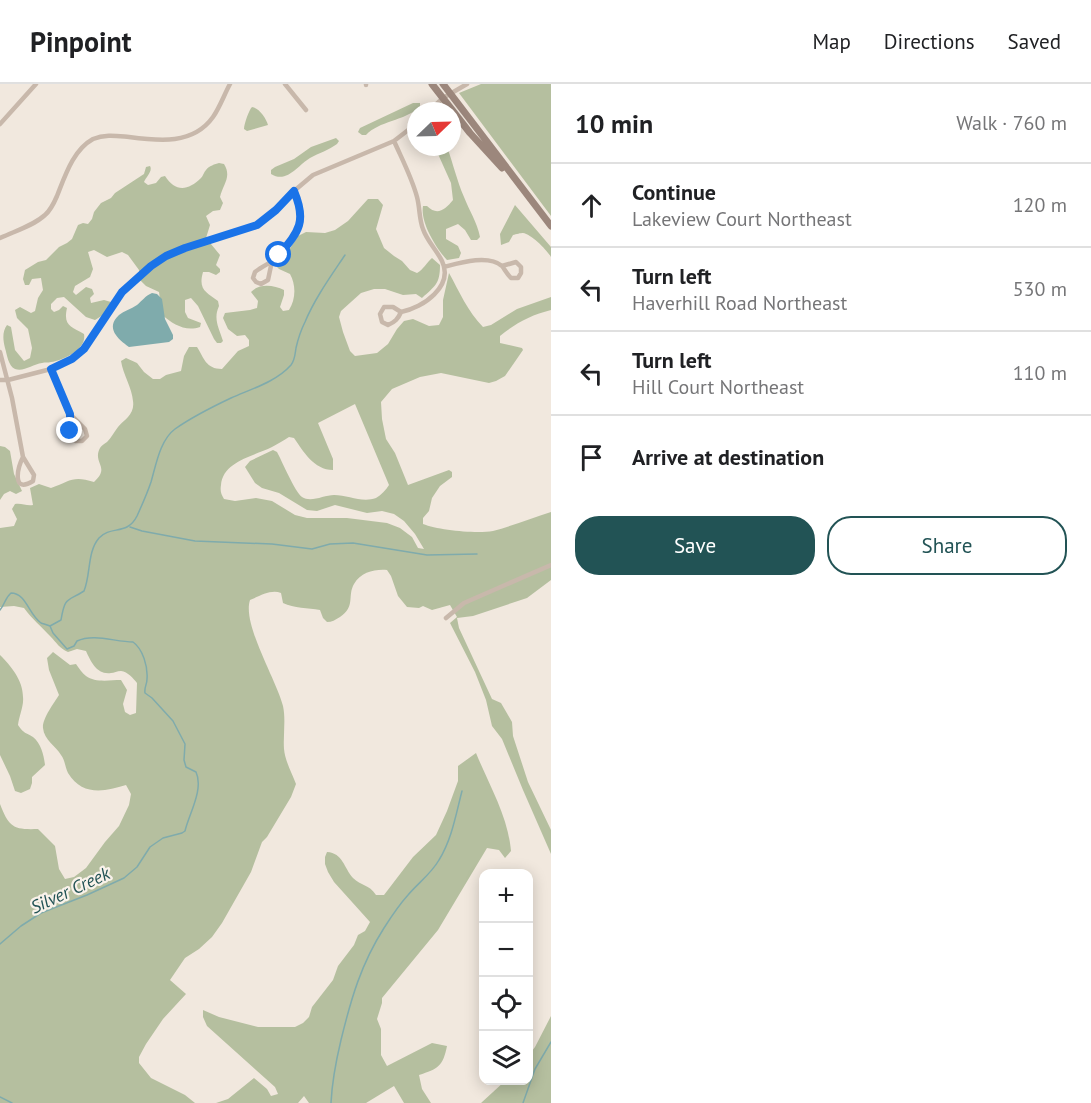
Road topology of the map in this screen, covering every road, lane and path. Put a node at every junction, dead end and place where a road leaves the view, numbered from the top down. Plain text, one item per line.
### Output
1 (36, 84) edge
2 (229, 84) edge
3 (285, 84) edge
4 (432, 84) edge
5 (443, 84) edge
6 (467, 84) edge
7 (450, 93) junction
8 (443, 98) junction
9 (439, 102) edge
10 (306, 110) dead end
11 (0, 124) edge
12 (407, 131) edge
13 (394, 141) junction
14 (294, 191) junction
15 (526, 194) junction
16 (551, 226) edge
17 (0, 238) edge
18 (272, 261) junction
19 (502, 266) junction
20 (444, 267) junction
21 (401, 312) junction
22 (0, 352) edge
23 (51, 369) junction
24 (0, 380) edge
25 (8, 380) junction
26 (70, 414) junction
27 (23, 457) junction
28 (551, 565) edge
29 (446, 618) dead end

1 - 11 street
2 - 17 street
3 - 10 street
4 - 8 main road
5 - 7 main road
6 - 7 street
7 - 8 street
7 - 15 main road
8 - 9 street
8 - 15 main road
12 - 13 street
13 - 14 street
13 - 20 street
14 - 18 street
14 - 23 street
15 - 16 main road
18 - 18 street
19 - 19 street
19 - 20 street
20 - 21 street
21 - 21 street
22 - 25 street
23 - 25 street
23 - 26 street
24 - 25 street
25 - 27 street
26 - 26 street
27 - 27 street
28 - 29 street

